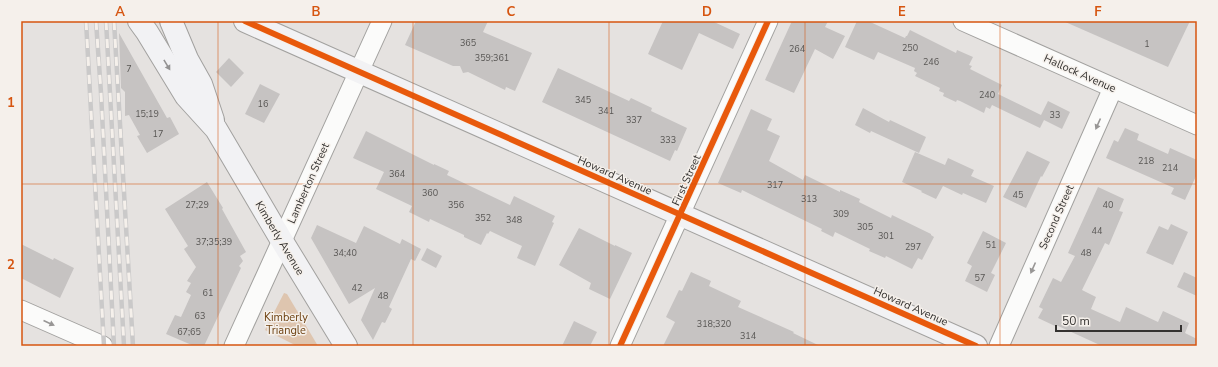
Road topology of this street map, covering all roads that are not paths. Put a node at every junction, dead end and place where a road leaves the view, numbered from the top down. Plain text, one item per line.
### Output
1 (139, 21) edge
2 (171, 21) edge
3 (245, 21) edge
4 (382, 21) edge
5 (768, 21) edge
6 (963, 21) edge
7 (359, 72) junction
8 (1113, 88) junction
9 (1197, 125) edge
10 (216, 129) junction
11 (681, 215) junction
12 (282, 241) junction
13 (21, 310) edge
14 (239, 345) edge
15 (103, 346) edge
16 (346, 346) edge
17 (620, 346) edge
18 (976, 346) edge
19 (998, 346) edge

1 -> 10 main road
2 - 10 main road
3 - 7 main road, Howard Avenue
4 - 7 street, Lamberton Street
5 - 11 street, First Street
6 - 8 street, Hallock Avenue
7 - 11 main road, Howard Avenue
7 - 12 street, Lamberton Street
8 - 9 street, Hallock Avenue
8 -> 19 street, Second Street
10 - 12 main road, Kimberly Avenue
11 - 17 street, First Street
11 - 18 main road, Howard Avenue
12 - 14 street, Lamberton Street
12 - 16 main road, Kimberly Avenue
13 -> 15 street

